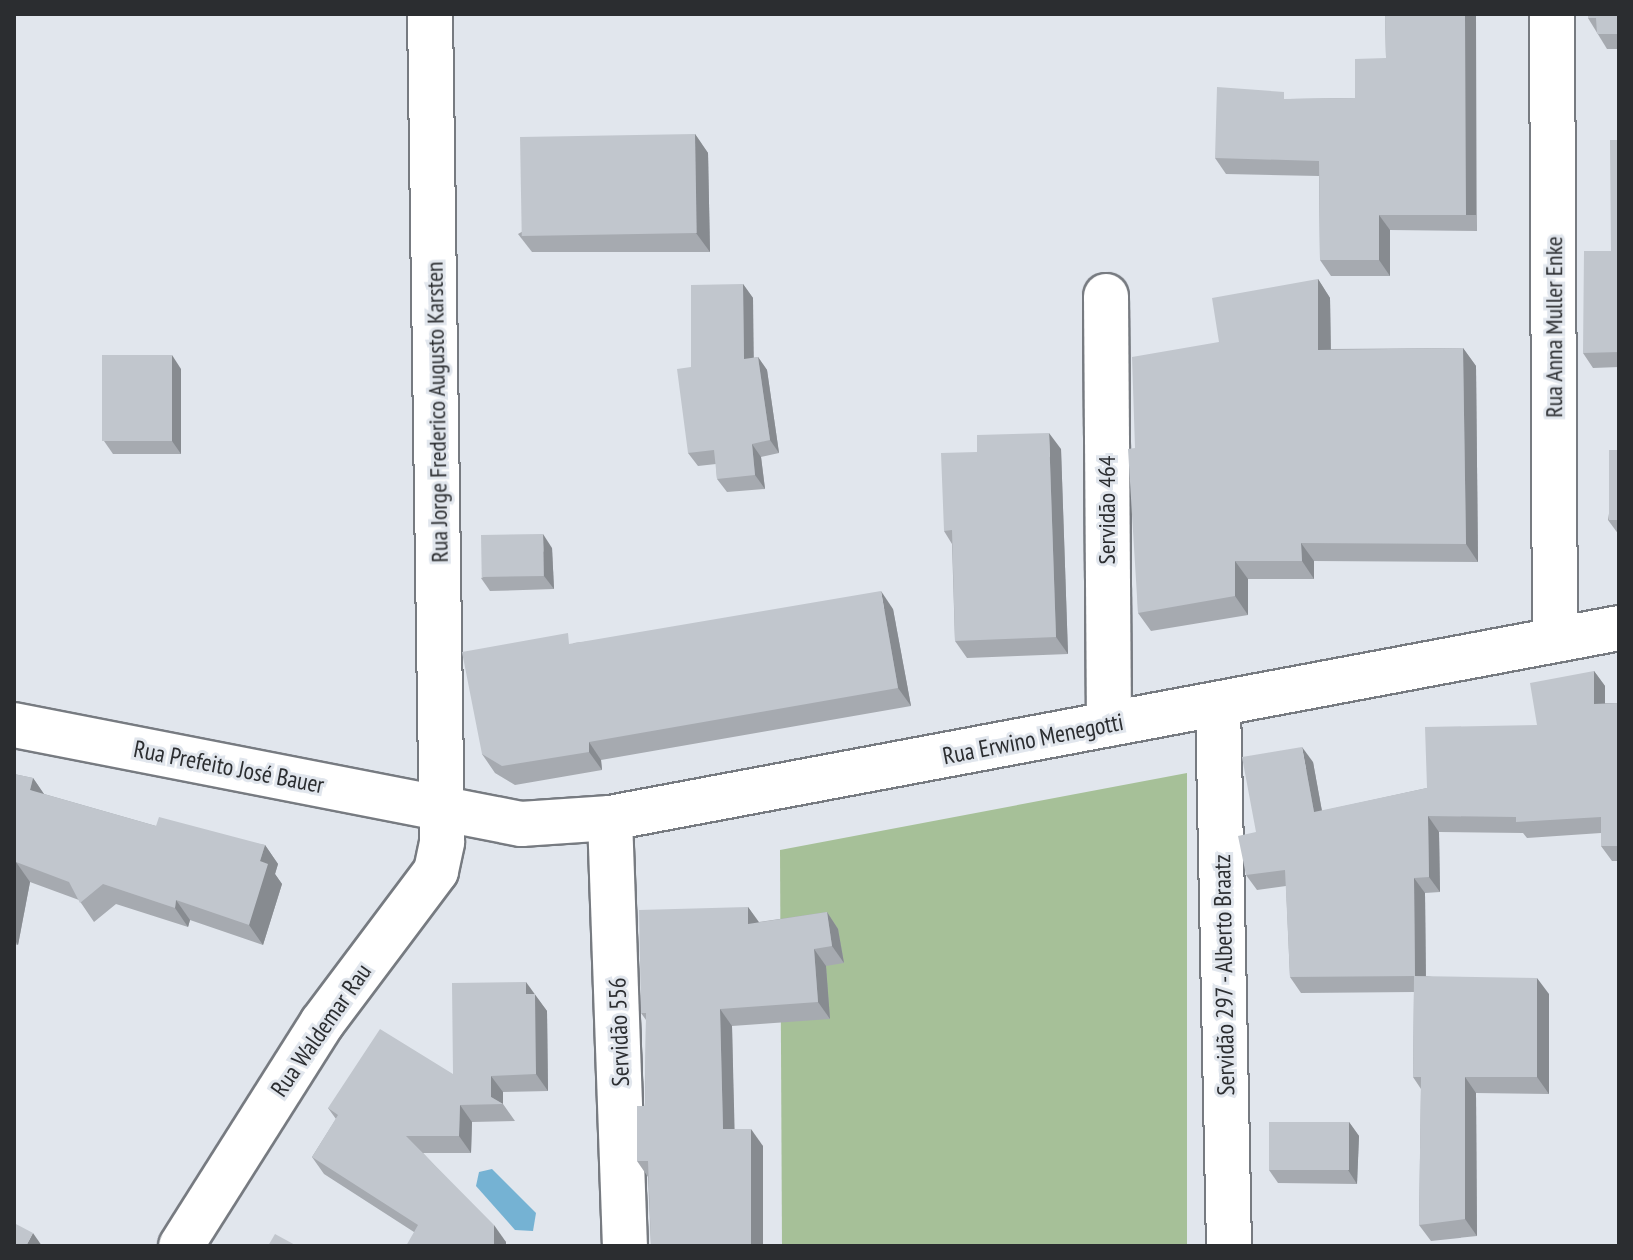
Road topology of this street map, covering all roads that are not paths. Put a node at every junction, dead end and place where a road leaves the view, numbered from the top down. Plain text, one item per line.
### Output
1 (430, 14) edge
2 (1552, 14) edge
3 (1106, 296) dead end
4 (1619, 628) edge
5 (1555, 640) junction
6 (1218, 704) junction
7 (1109, 724) junction
8 (14, 725) edge
9 (445, 810) junction
10 (610, 818) junction
11 (181, 1246) edge
12 (625, 1246) edge
13 (1229, 1246) edge

1 - 9 street, Rua Jorge Frederico Augusto Karsten
2 - 5 street, Rua Anna Muller Enke
3 - 7 street, Servidão 464
4 - 5 street, Rua Erwino Menegotti
5 - 6 street, Rua Erwino Menegotti
6 - 7 street, Rua Erwino Menegotti
6 - 13 street, Servidão 297 - Alberto Braatz
7 - 10 street, Rua Erwino Menegotti
8 - 9 street, Rua Prefeito José Bauer
9 - 10 street, Rua Erwino Menegotti
9 - 11 street, Rua Waldemar Rau
10 - 12 street, Servidão 556

